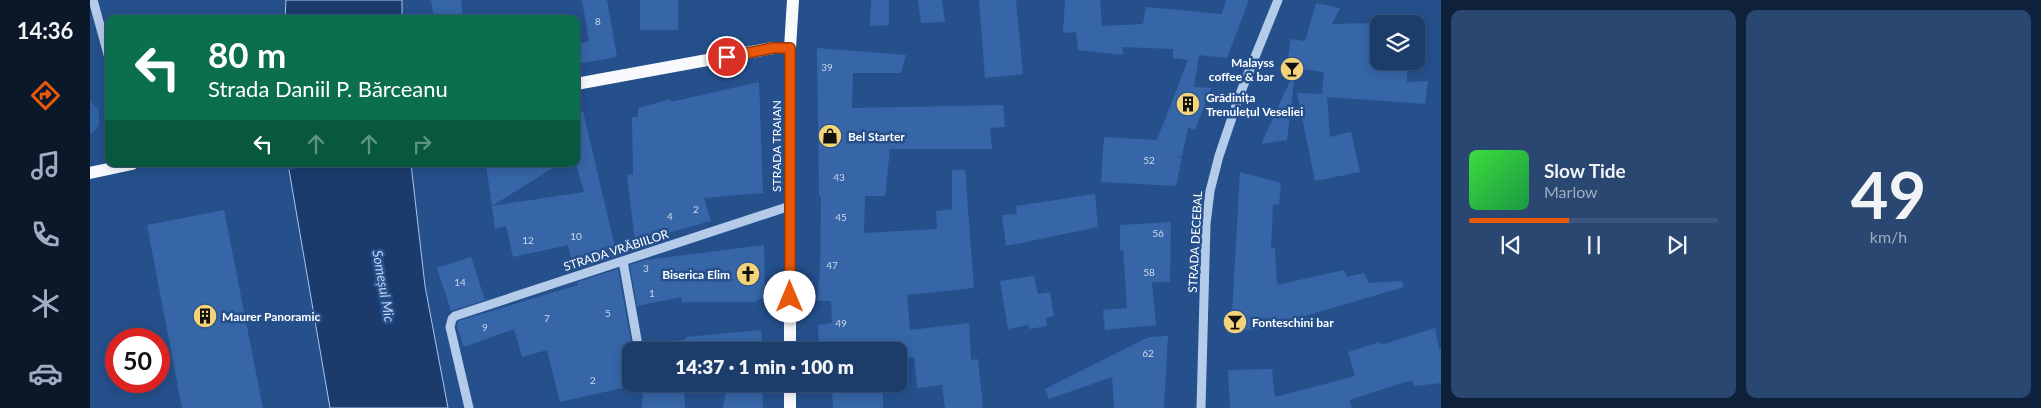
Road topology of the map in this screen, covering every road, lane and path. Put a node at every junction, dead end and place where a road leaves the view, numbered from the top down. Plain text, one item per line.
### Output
1 (93, 0) edge
2 (793, 0) edge
3 (1278, 0) edge
4 (105, 44) edge
5 (790, 48) junction
6 (580, 83) edge
7 (118, 167) edge
8 (90, 173) edge
9 (790, 206) junction
10 (623, 261) junction
11 (638, 342) edge
12 (790, 342) edge
13 (790, 392) edge
14 (469, 408) edge
15 (790, 408) edge
16 (1201, 408) edge

1 - 4 street
2 - 5 main road, STRADA TRAIAN
3 - 16 street, STRADA DECEBAL
5 - 6 main road
5 - 9 main road, STRADA TRAIAN
7 - 8 main road
9 - 10 street, STRADA VRĂBIILOR
9 - 12 main road, STRADA TRAIAN
10 - 11 street
10 - 14 street, STRADA VRĂBIILOR
13 - 15 main road

